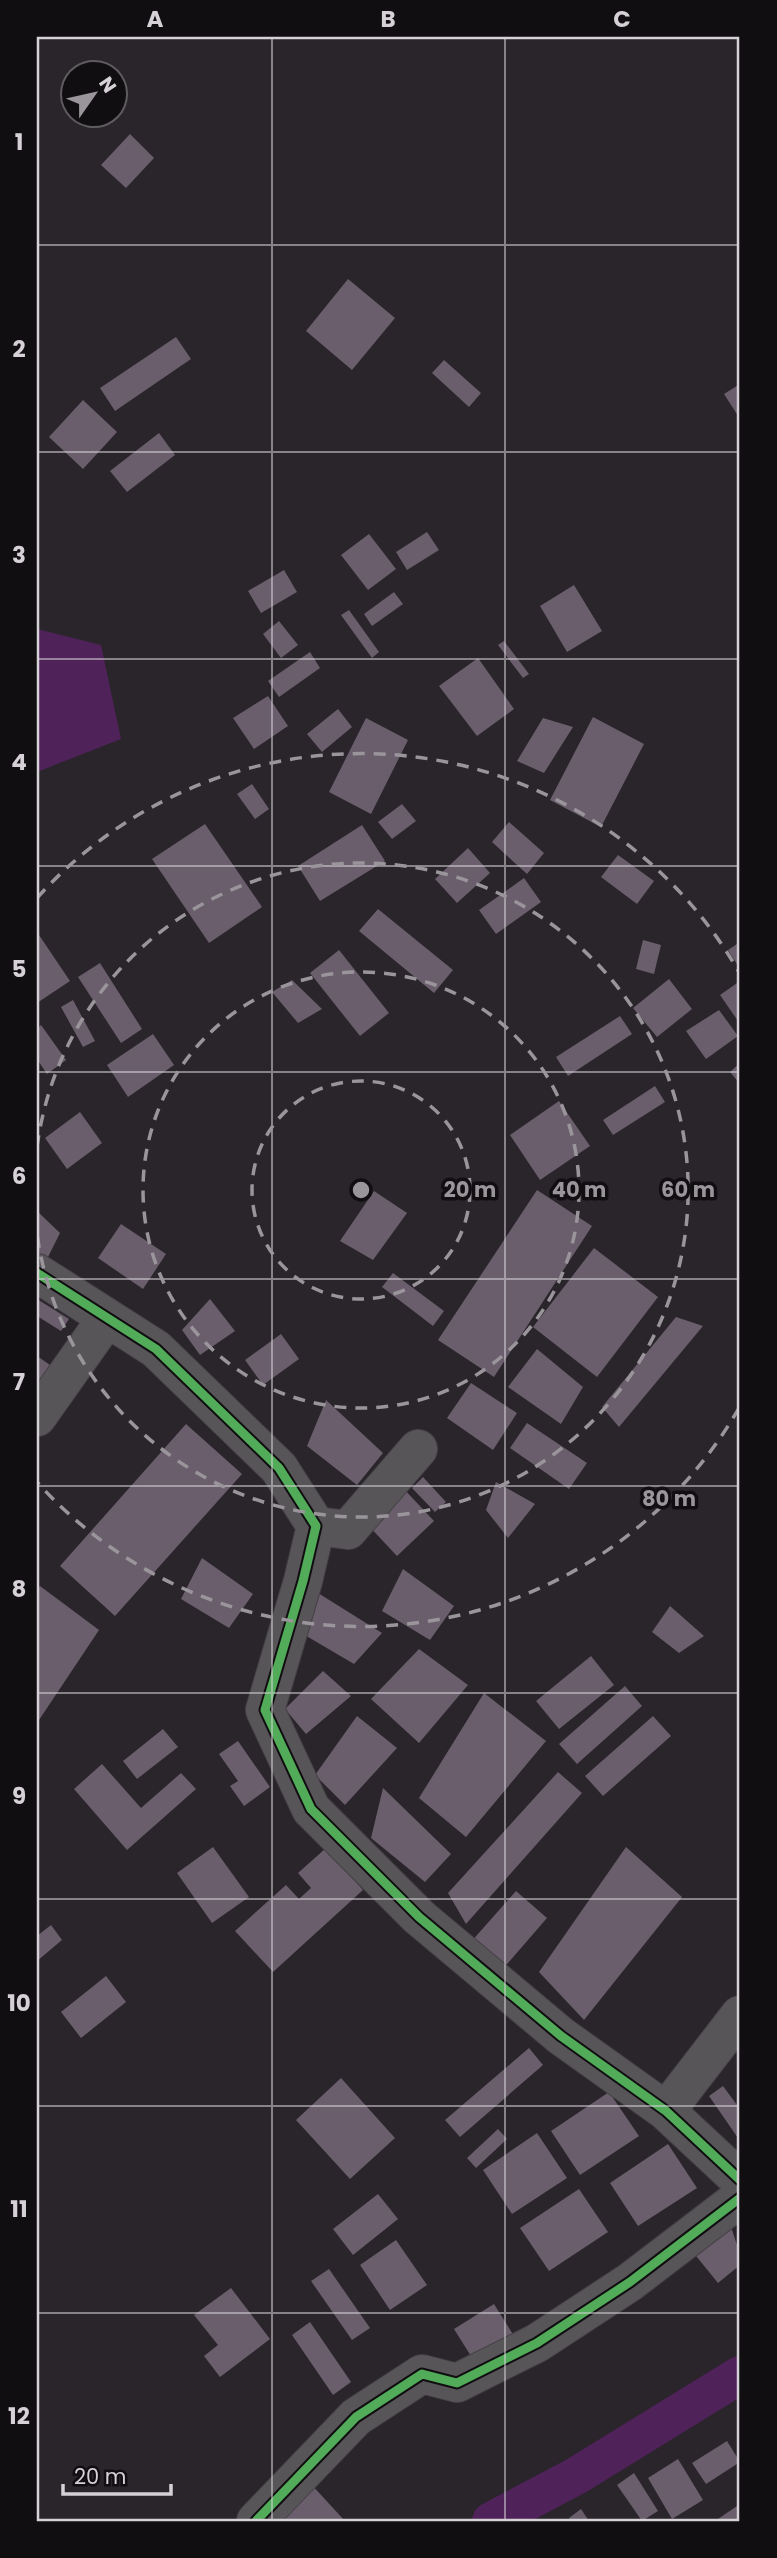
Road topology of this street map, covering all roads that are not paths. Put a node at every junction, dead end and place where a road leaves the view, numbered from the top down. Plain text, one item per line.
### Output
1 (37, 1273) edge
2 (107, 1318) junction
3 (37, 1417) edge
4 (418, 1449) dead end
5 (316, 1525) junction
6 (740, 2015) edge
7 (666, 2111) junction
8 (740, 2180) edge
9 (740, 2198) edge
10 (256, 2521) edge

1 - 2 street
2 - 3 street
2 - 5 street
4 - 5 street
5 - 7 street
6 - 7 street
7 - 8 street
9 - 10 street

